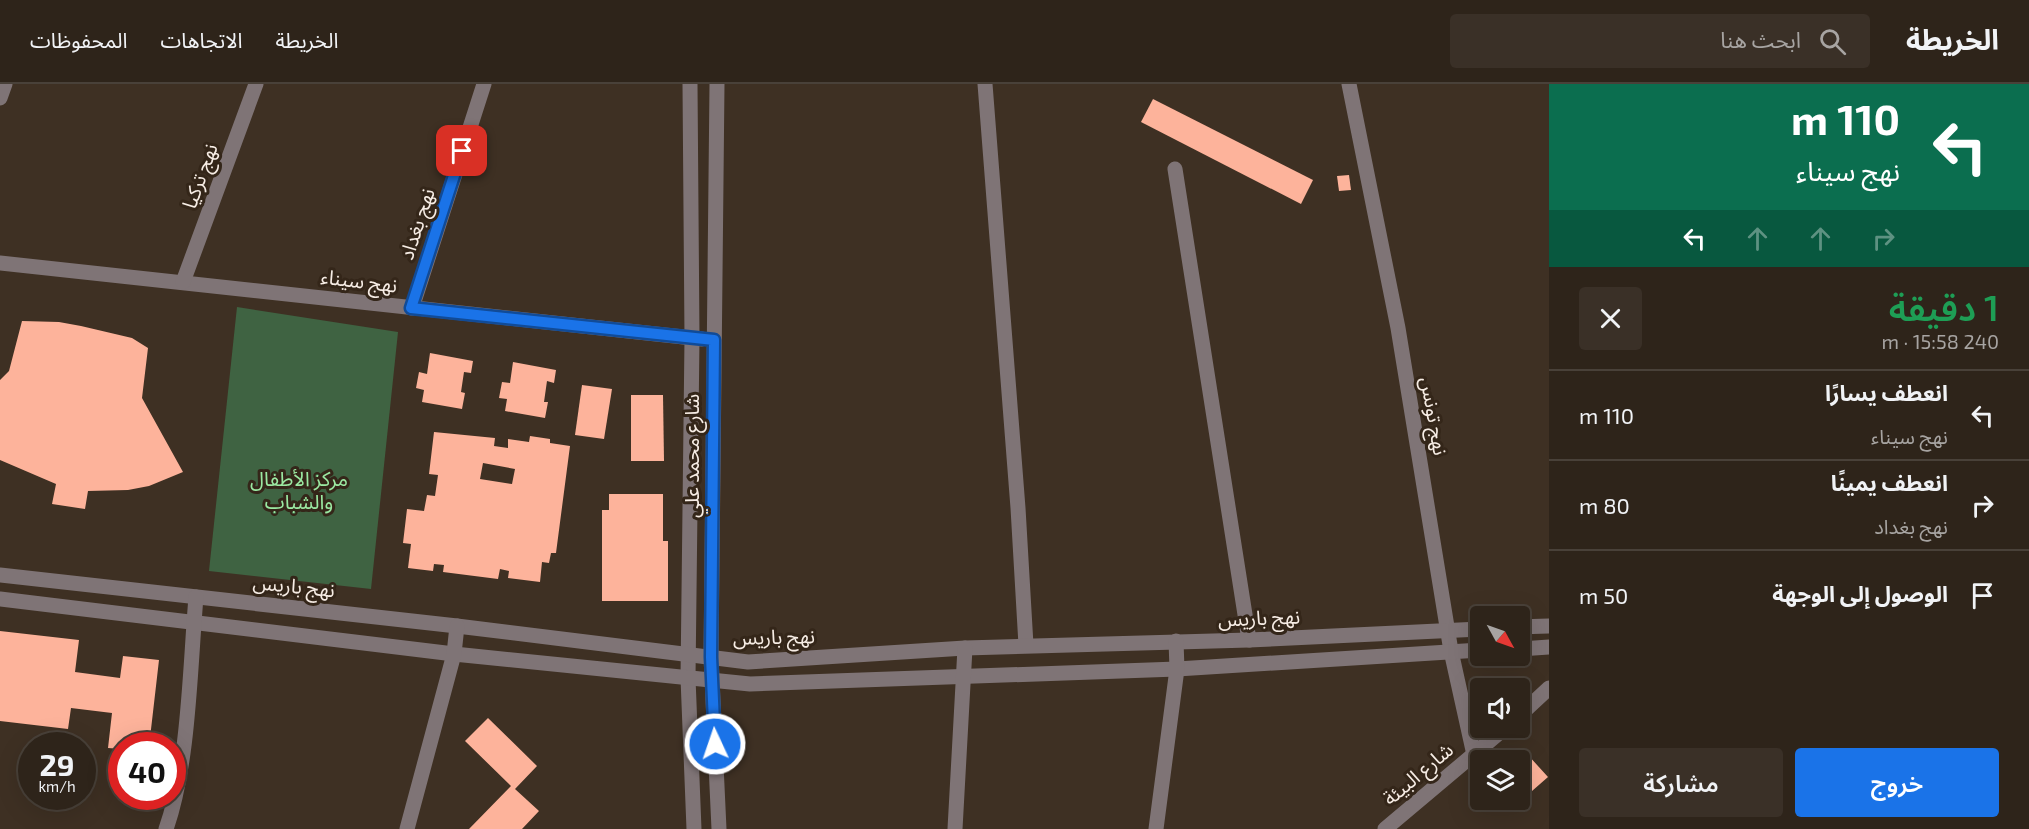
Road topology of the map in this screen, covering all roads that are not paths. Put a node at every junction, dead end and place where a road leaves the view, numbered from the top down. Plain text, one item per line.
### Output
1 (5, 84) edge
2 (256, 84) edge
3 (484, 84) edge
4 (690, 84) edge
5 (717, 84) edge
6 (985, 84) edge
7 (1349, 84) edge
8 (0, 98) edge
9 (1175, 169) dead end
10 (0, 263) edge
11 (183, 282) junction
12 (411, 308) junction
13 (692, 338) junction
14 (714, 340) junction
15 (0, 575) edge
16 (196, 597) junction
17 (0, 599) edge
18 (194, 622) junction
19 (457, 626) junction
20 (1549, 626) edge
21 (1530, 627) edge
22 (1470, 629) edge
23 (1449, 630) junction
24 (1249, 640) junction
25 (1176, 641) junction
26 (1026, 645) junction
27 (1549, 647) edge
28 (965, 648) junction
29 (1530, 648) edge
30 (1470, 650) edge
31 (1451, 651) junction
32 (454, 654) junction
33 (688, 654) junction
34 (711, 657) junction
35 (1177, 669) junction
36 (965, 676) junction
37 (688, 678) junction
38 (712, 681) junction
39 (1549, 688) edge
40 (1530, 706) edge
41 (1494, 738) edge
42 (1473, 750) edge
43 (1480, 750) edge
44 (1470, 758) edge
45 (166, 829) edge
46 (408, 829) edge
47 (694, 829) edge
48 (719, 829) edge
49 (955, 829) edge
50 (1156, 829) edge
51 (1385, 829) edge

1 - 8 street
2 - 11 street, نهج تركيا
3 - 12 street, نهج بغداد
4 - 13 street, شارع محمد علي
5 - 14 street, شارع محمد علي
6 - 26 street
7 - 23 street, نهج تونس
9 - 24 street
10 - 11 street, نهج سيناء
11 - 12 street, نهج سيناء
12 - 13 street, نهج سيناء
13 - 14 street, نهج سيناء
13 - 33 street, شارع محمد علي
14 - 34 street, شارع محمد علي
15 - 16 street, نهج باريس
16 - 18 street
16 - 19 street, نهج باريس
17 - 18 street
18 - 32 street
18 - 45 street
19 - 32 street
19 - 33 street, نهج باريس
20 - 21 street
22 - 23 street, نهج باريس
23 - 24 street, نهج باريس
23 - 31 street, نهج تونس
24 - 25 street, نهج باريس
25 - 26 street, نهج باريس
25 - 35 street
26 - 28 street, نهج باريس
27 - 29 street
28 - 34 street, نهج باريس
28 - 36 street
30 - 31 street
31 - 35 street
31 - 42 street, نهج تونس
32 - 37 street
32 - 46 street
33 - 34 street, نهج باريس
33 - 37 street, شارع محمد علي
34 - 38 street, شارع محمد علي
35 - 36 street
35 - 50 street
36 - 38 street
36 - 49 street
37 - 38 street
37 - 47 street, شارع محمد علي
38 - 48 street, شارع محمد علي
39 - 40 street
41 - 43 street, شارع البيئة
44 - 51 street, شارع البيئة

